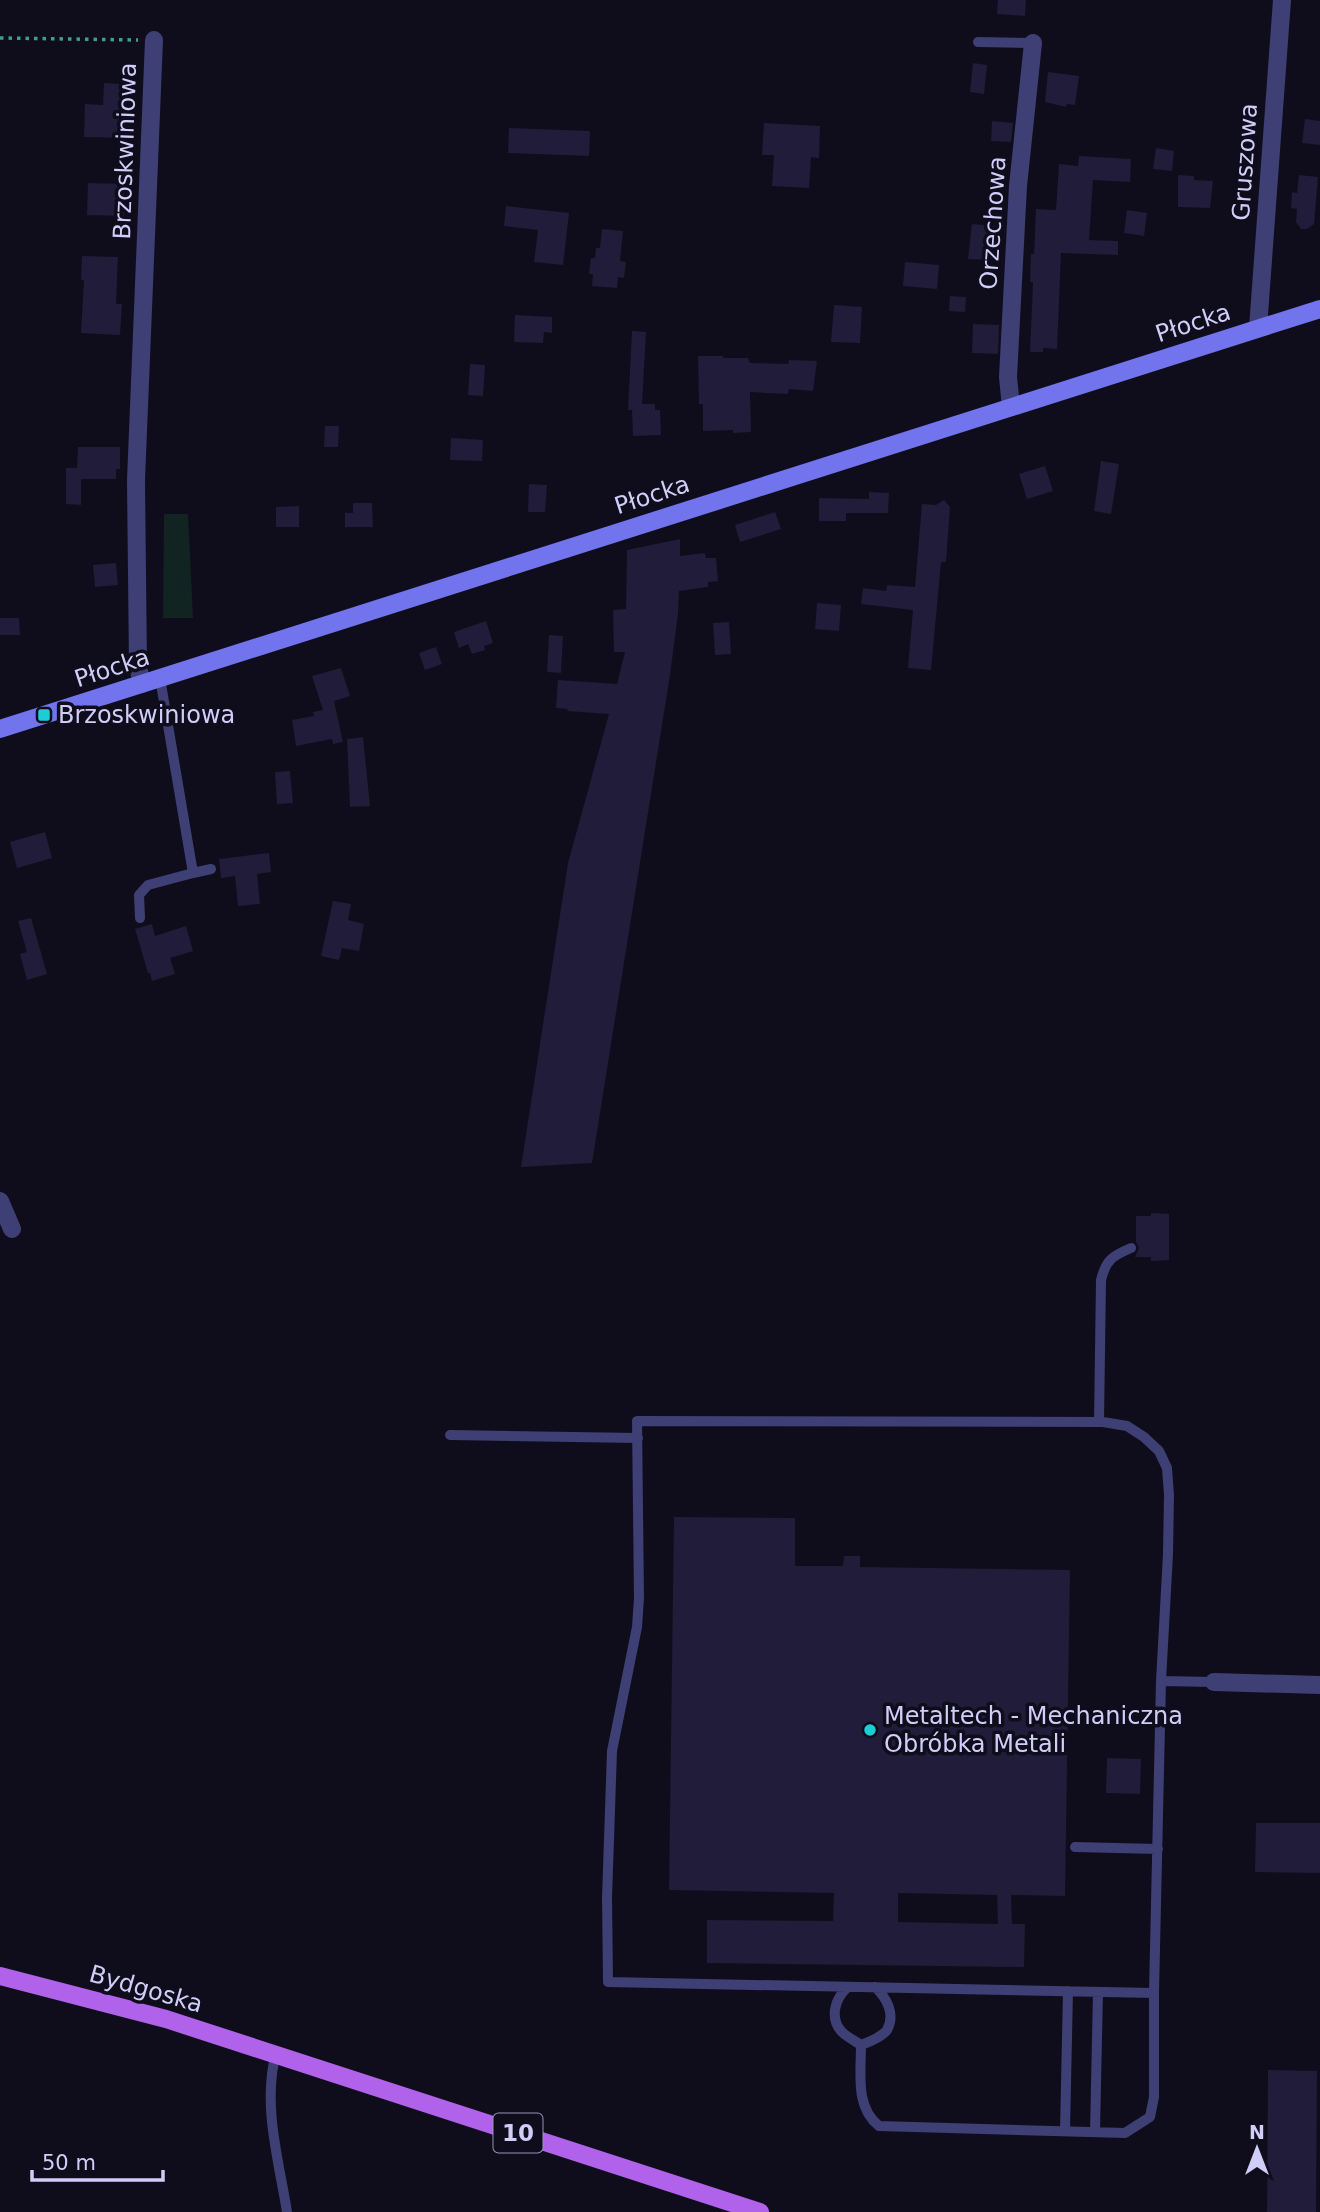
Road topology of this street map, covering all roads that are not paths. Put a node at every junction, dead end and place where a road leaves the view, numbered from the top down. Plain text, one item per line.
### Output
1 (1282, 0) edge
2 (154, 40) road end
3 (978, 42) dead end
4 (1033, 43) joint
5 (1320, 309) edge
6 (1258, 328) junction
7 (1011, 407) junction
8 (151, 681) junction
9 (0, 729) edge
10 (211, 869) dead end
11 (193, 873) junction
12 (140, 918) dead end
13 (0, 1200) edge
14 (12, 1228) dead end
15 (1131, 1248) dead end
16 (1099, 1422) junction
17 (450, 1435) dead end
18 (638, 1438) junction
19 (1161, 1681) junction
20 (1214, 1682) joint
21 (1320, 1685) edge
22 (1074, 1847) dead end
23 (1157, 1849) junction
24 (0, 1976) edge
25 (848, 1987) junction
26 (875, 1987) junction
27 (1068, 1991) junction
28 (1098, 1992) junction
29 (1154, 1993) junction
30 (861, 2045) junction
31 (276, 2053) junction
32 (1065, 2131) junction
33 (1095, 2132) junction
34 (288, 2212) edge
35 (760, 2212) edge

1 - 6 street, Gruszowa
2 - 8 street, Brzoskwiniowa
3 - 4 lane
4 - 7 street, Orzechowa
5 - 6 street, Płocka
6 - 7 street, Płocka
7 - 8 street, Płocka
8 - 9 street, Płocka
8 - 11 lane
10 - 11 lane
11 - 12 lane
13 - 14 street
15 - 16 lane
16 - 18 lane
16 - 19 lane
17 - 18 lane
18 - 25 lane
19 - 20 lane
19 - 23 lane
20 - 21 street
22 - 23 lane
23 - 29 lane
24 - 31 main road, Bydgoska / 10
25 - 26 lane
25 - 30 lane
26 - 27 lane
26 - 30 lane
27 - 28 lane
27 - 32 lane
28 - 29 lane
28 - 33 lane
29 - 33 lane
30 - 32 lane
31 - 34 lane
31 - 35 main road, 10
32 - 33 lane

